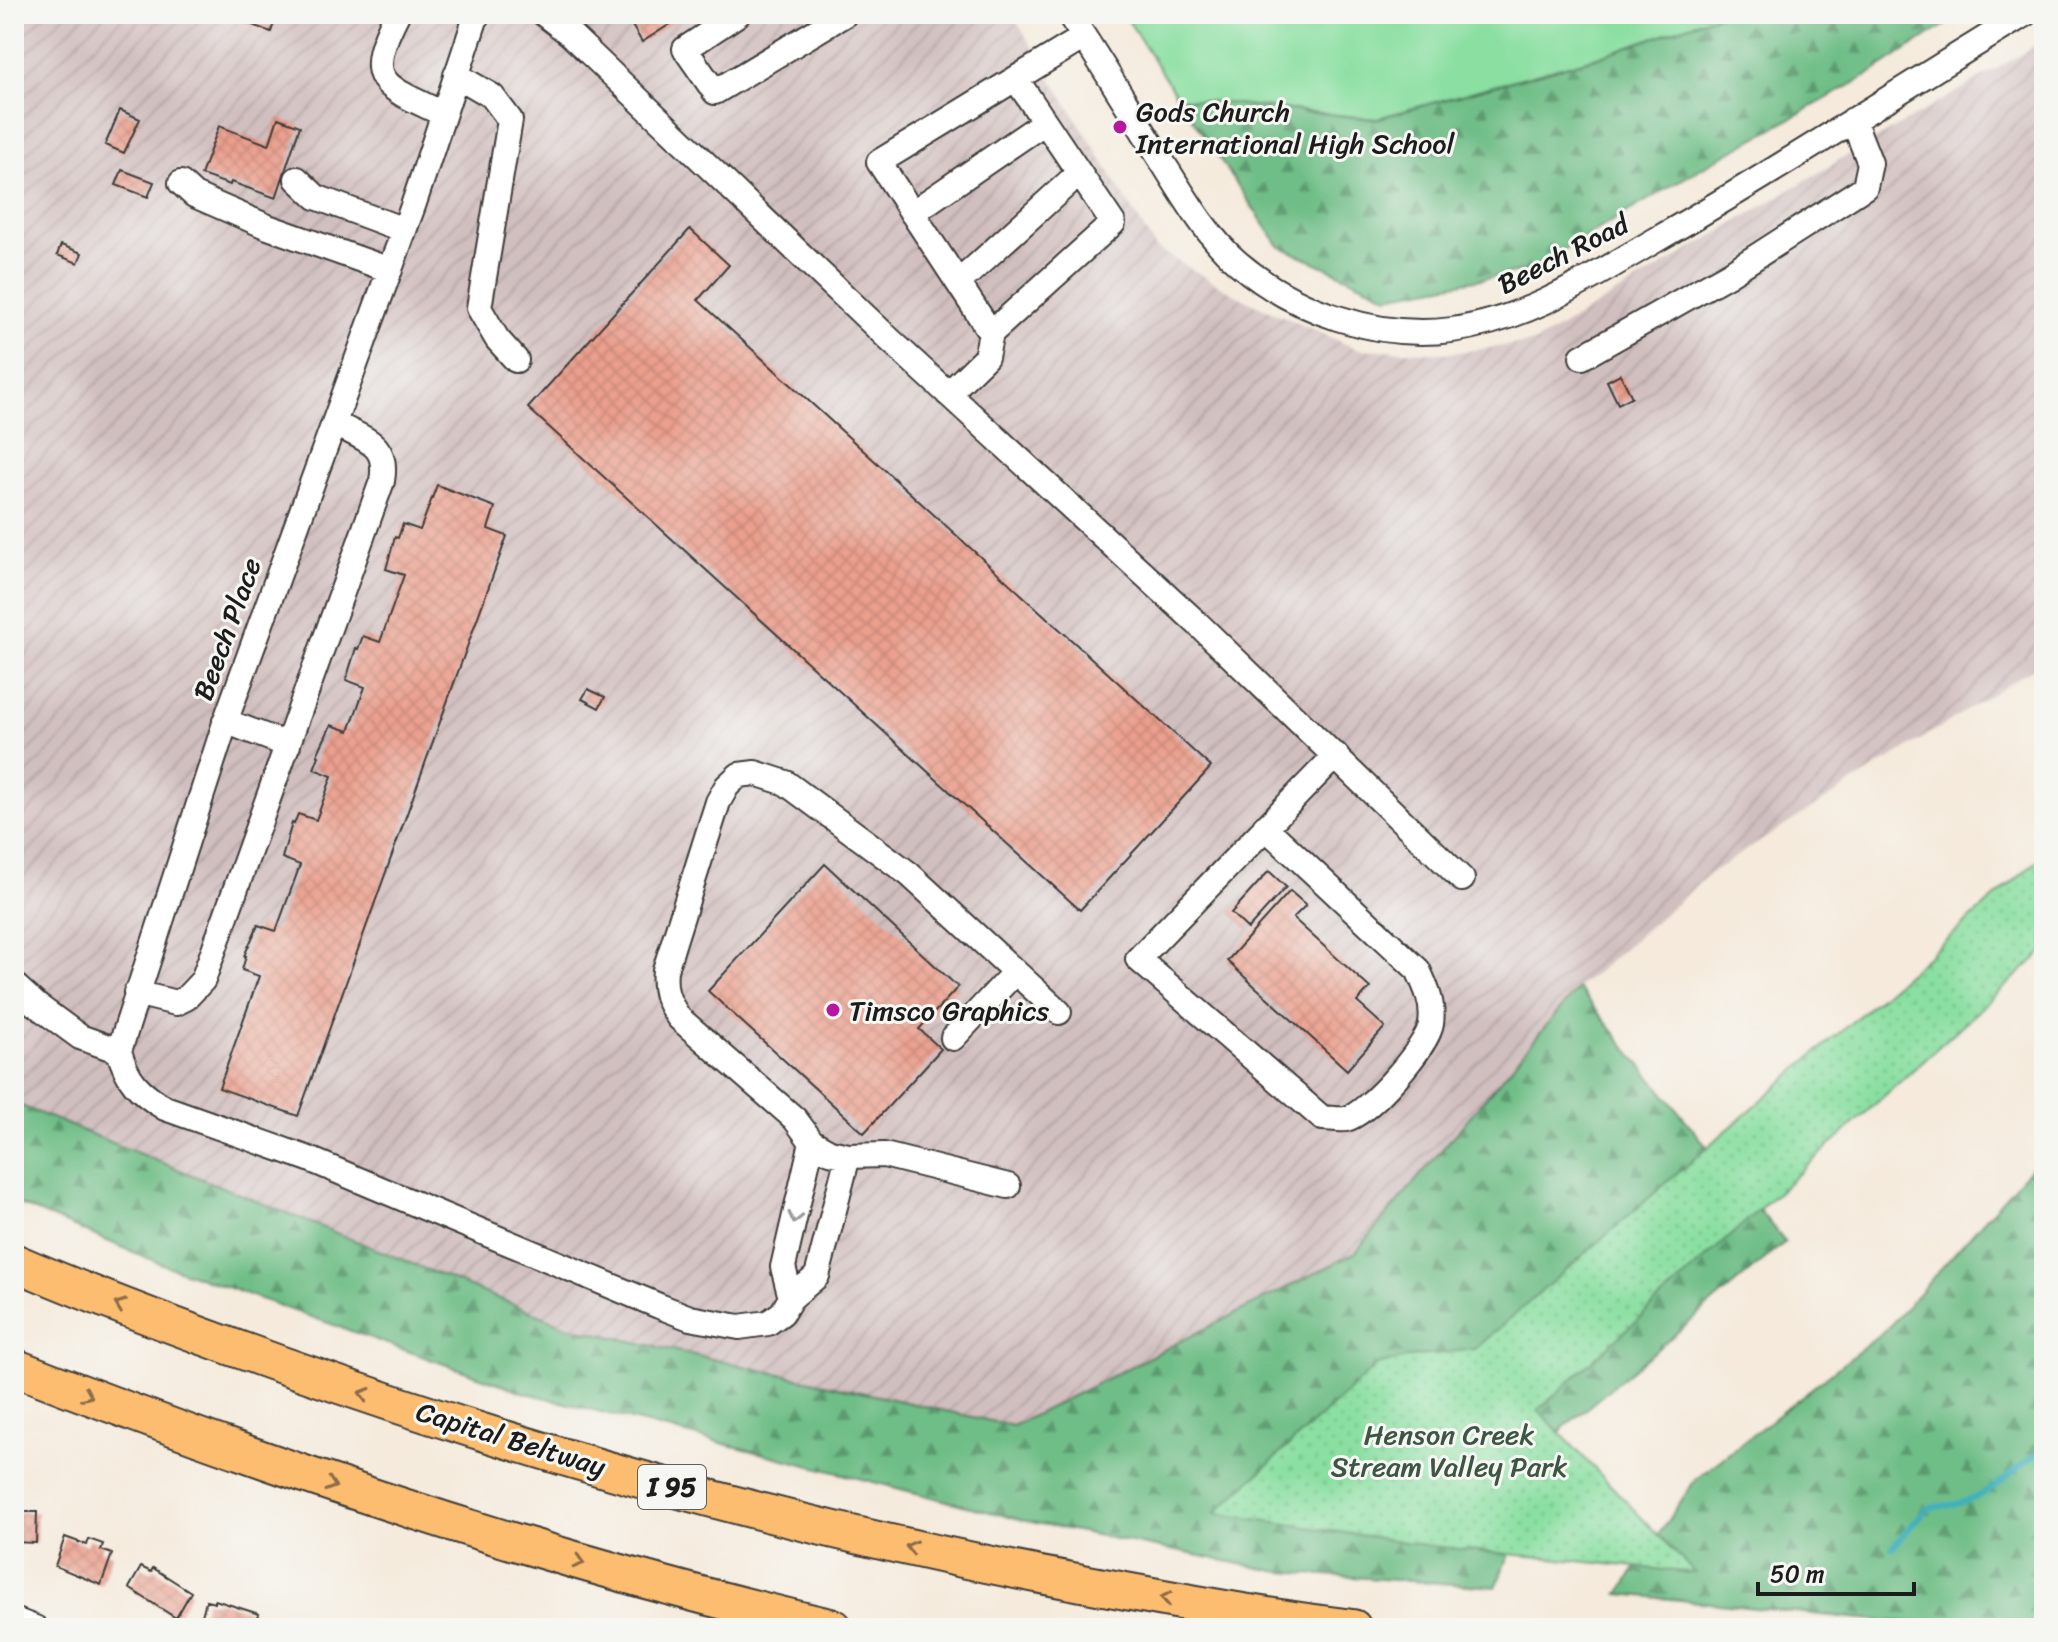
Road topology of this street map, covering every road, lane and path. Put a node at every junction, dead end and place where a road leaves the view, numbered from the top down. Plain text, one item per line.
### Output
1 (397, 14) edge
2 (477, 14) edge
3 (544, 14) edge
4 (738, 14) edge
5 (845, 14) edge
6 (1069, 14) edge
7 (2025, 14) edge
8 (1084, 37) junction
9 (456, 75) junction
10 (1016, 79) junction
11 (443, 114) junction
12 (1853, 120) junction
13 (1045, 122) junction
14 (1079, 173) junction
15 (297, 179) dead end
16 (181, 183) dead end
17 (912, 213) junction
18 (404, 230) junction
19 (390, 270) junction
20 (958, 283) junction
21 (991, 333) junction
22 (1582, 357) dead end
23 (516, 360) dead end
24 (948, 394) junction
25 (334, 423) junction
26 (225, 721) junction
27 (288, 745) junction
28 (1336, 755) junction
29 (1265, 827) junction
30 (1462, 879) dead end
31 (1015, 972) junction
32 (14, 985) edge
33 (136, 993) junction
34 (1059, 1012) dead end
35 (953, 1038) dead end
36 (119, 1051) junction
37 (812, 1142) junction
38 (848, 1156) junction
39 (1008, 1186) dead end
40 (14, 1262) edge
41 (791, 1298) junction
42 (14, 1367) edge
43 (834, 1628) edge
44 (1353, 1628) edge

1 - 11 street
2 - 9 street, Beech Place
3 - 24 street
4 - 5 street
6 - 8 street, Beech Road
7 - 12 street, Beech Road
8 - 10 street
8 - 12 street, Beech Road
9 - 11 street, Beech Place
9 - 23 street
10 - 13 street
10 - 17 street
11 - 18 street, Beech Place
12 - 22 street
13 - 14 street
13 - 17 street
14 - 20 street
14 - 21 street
15 - 18 street
16 - 19 street
17 - 20 street
18 - 19 street, Beech Place
19 - 25 street, Beech Place
20 - 21 street
21 - 24 street
24 - 28 street
25 - 26 street, Beech Place
25 - 27 street
26 - 27 street
26 - 33 street, Beech Place
27 - 33 street
28 - 29 street
28 - 30 street
29 - 29 street
31 - 34 street
31 - 35 street
31 - 37 street
32 - 36 street
33 - 36 street, Beech Place
36 - 41 street
37 - 38 street
37 -> 41 street
38 - 39 street
38 - 41 street
44 -> 40 highway, Capital Beltway / I 95
42 -> 43 highway

